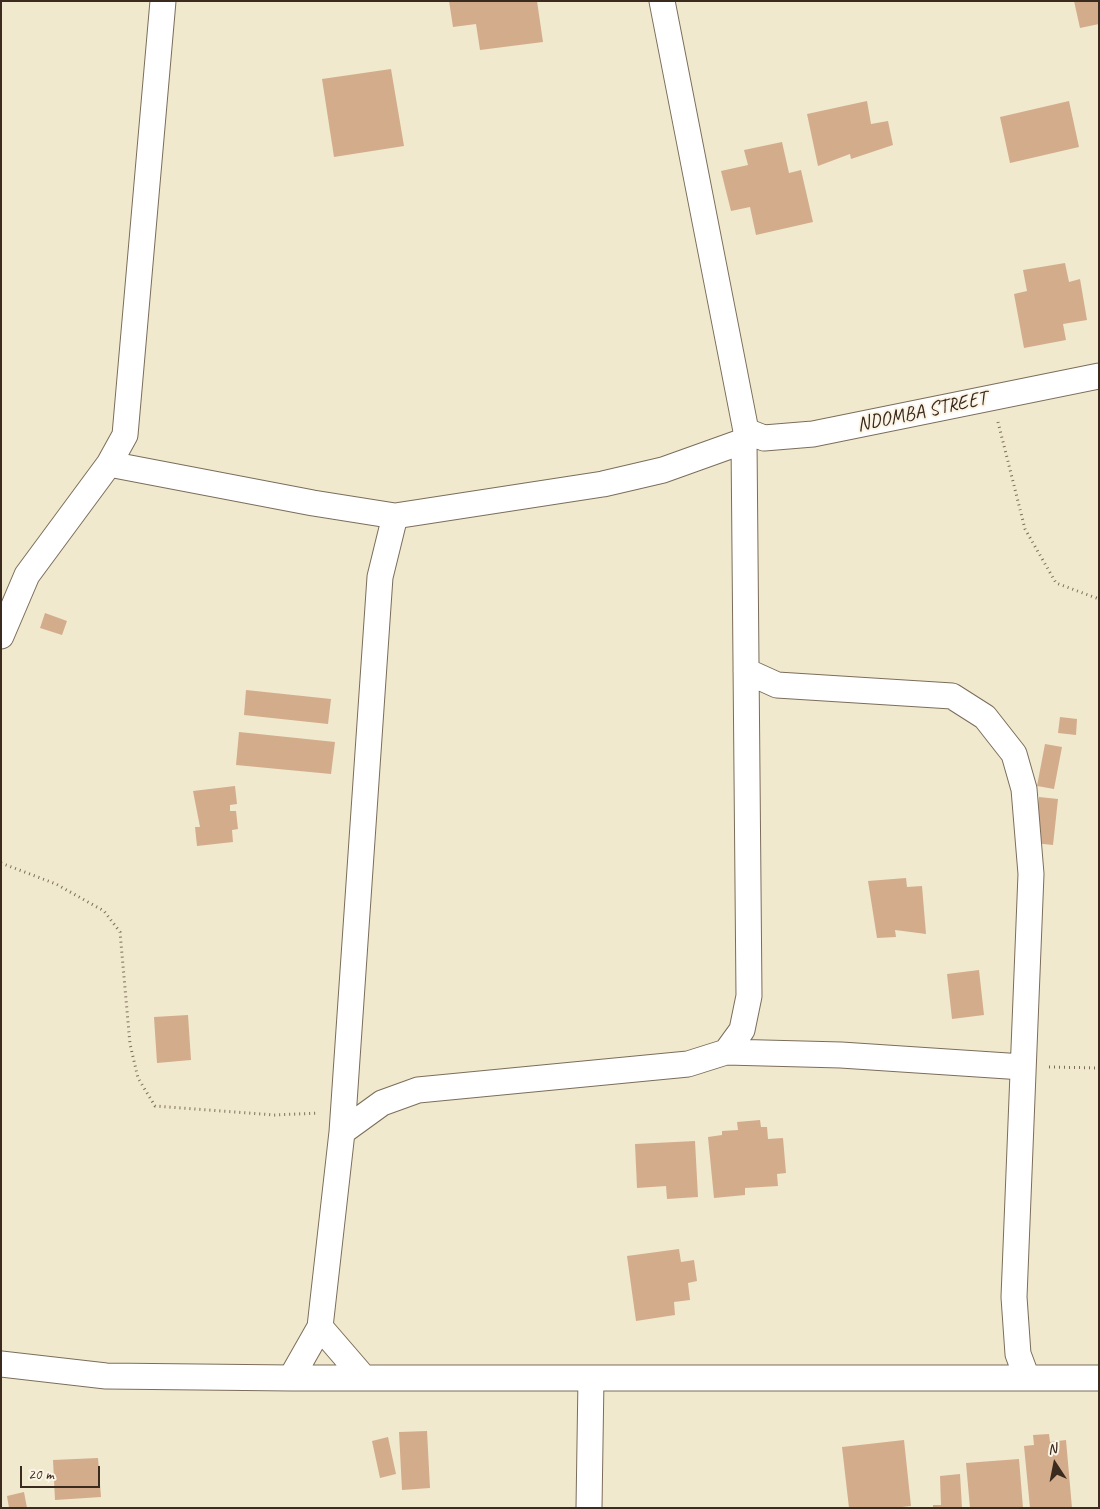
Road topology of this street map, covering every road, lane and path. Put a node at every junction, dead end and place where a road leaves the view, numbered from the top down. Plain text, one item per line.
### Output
1 (163, 1) edge
2 (662, 1) edge
3 (1099, 376) edge
4 (990, 398) junction
5 (745, 436) junction
6 (109, 464) junction
7 (395, 516) junction
8 (1099, 599) edge
9 (1, 636) edge
10 (746, 671) junction
11 (1, 863) edge
12 (726, 1052) junction
13 (1023, 1067) junction
14 (1099, 1068) edge
15 (343, 1122) junction
16 (320, 1327) junction
17 (1, 1364) edge
18 (291, 1378) junction
19 (364, 1378) junction
20 (591, 1378) junction
21 (1027, 1378) junction
22 (1099, 1378) edge
23 (589, 1508) edge

1 - 6 street
2 - 5 street
3 - 4 street, NDOMBA STREET
4 - 5 street, NDOMBA STREET
4 - 8 path
5 - 7 street
5 - 10 street
6 - 7 street
6 - 9 street
7 - 15 street
10 - 12 street
10 - 13 street
11 - 15 path
12 - 13 street
12 - 15 street
13 - 14 path
13 - 21 street
15 - 16 street
16 - 18 street
16 - 19 street
17 - 18 street
18 - 19 street
19 - 20 street
20 - 21 street
20 - 23 street
21 - 22 street

